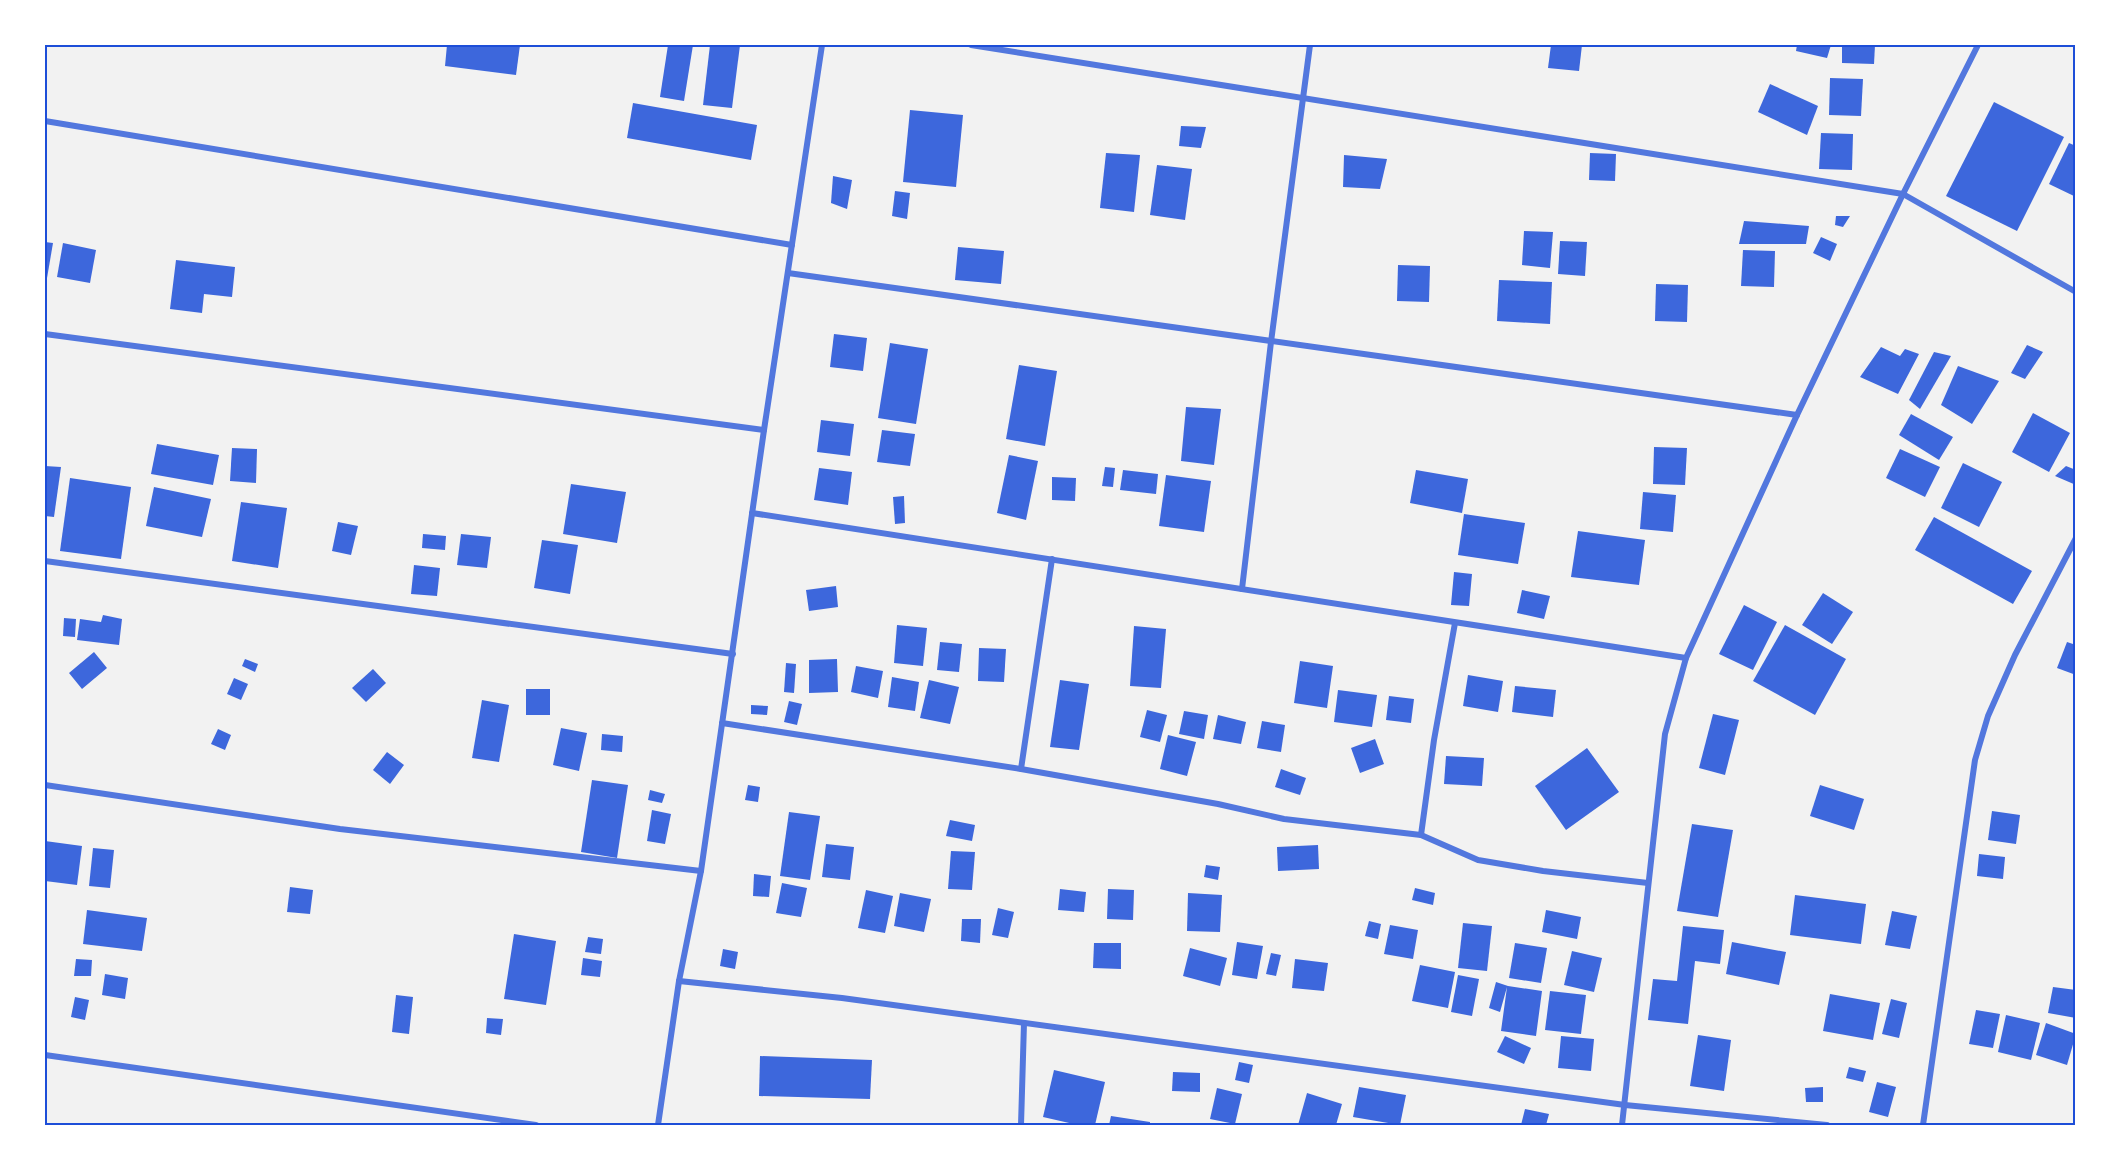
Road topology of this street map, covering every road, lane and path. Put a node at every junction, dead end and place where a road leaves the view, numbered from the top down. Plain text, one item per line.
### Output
1 (822, 45) edge
2 (971, 45) edge
3 (1310, 45) edge
4 (1978, 45) edge
5 (1303, 98) junction
6 (45, 122) edge
7 (1903, 194) junction
8 (792, 245) junction
9 (788, 273) junction
10 (2076, 292) edge
11 (45, 334) edge
12 (1271, 342) junction
13 (1797, 415) junction
14 (764, 430) junction
15 (752, 513) junction
16 (2076, 538) edge
17 (1052, 559) junction
18 (45, 561) edge
19 (1242, 589) junction
20 (1455, 622) junction
21 (733, 654) junction
22 (1686, 658) junction
23 (722, 723) junction
24 (1021, 769) junction
25 (45, 785) edge
26 (1422, 835) junction
27 (701, 871) junction
28 (1648, 883) junction
29 (679, 981) junction
30 (1024, 1023) junction
31 (45, 1055) edge
32 (1625, 1105) junction
33 (536, 1125) edge
34 (658, 1125) edge
35 (1021, 1125) edge
36 (1622, 1125) edge
37 (1827, 1125) edge
38 (1923, 1125) edge

1 - 8 street
2 - 5 street
3 - 5 street
4 - 7 street
5 - 7 street
5 - 12 street
6 - 8 street
7 - 10 street
7 - 13 street
8 - 9 street
9 - 12 street
9 - 14 street
11 - 14 street
12 - 13 street
12 - 19 street
13 - 22 street
14 - 15 street
15 - 17 street
15 - 21 street
16 - 38 street
17 - 19 street
17 - 24 street
18 - 21 street
19 - 20 street
20 - 22 street
20 - 26 street
21 - 23 street
22 - 28 street
23 - 24 street
23 - 27 street
24 - 26 street
25 - 27 street
26 - 28 street
27 - 29 street
28 - 32 street
29 - 30 street
29 - 34 street
30 - 32 street
30 - 35 street
31 - 33 street
32 - 36 street
32 - 37 street

